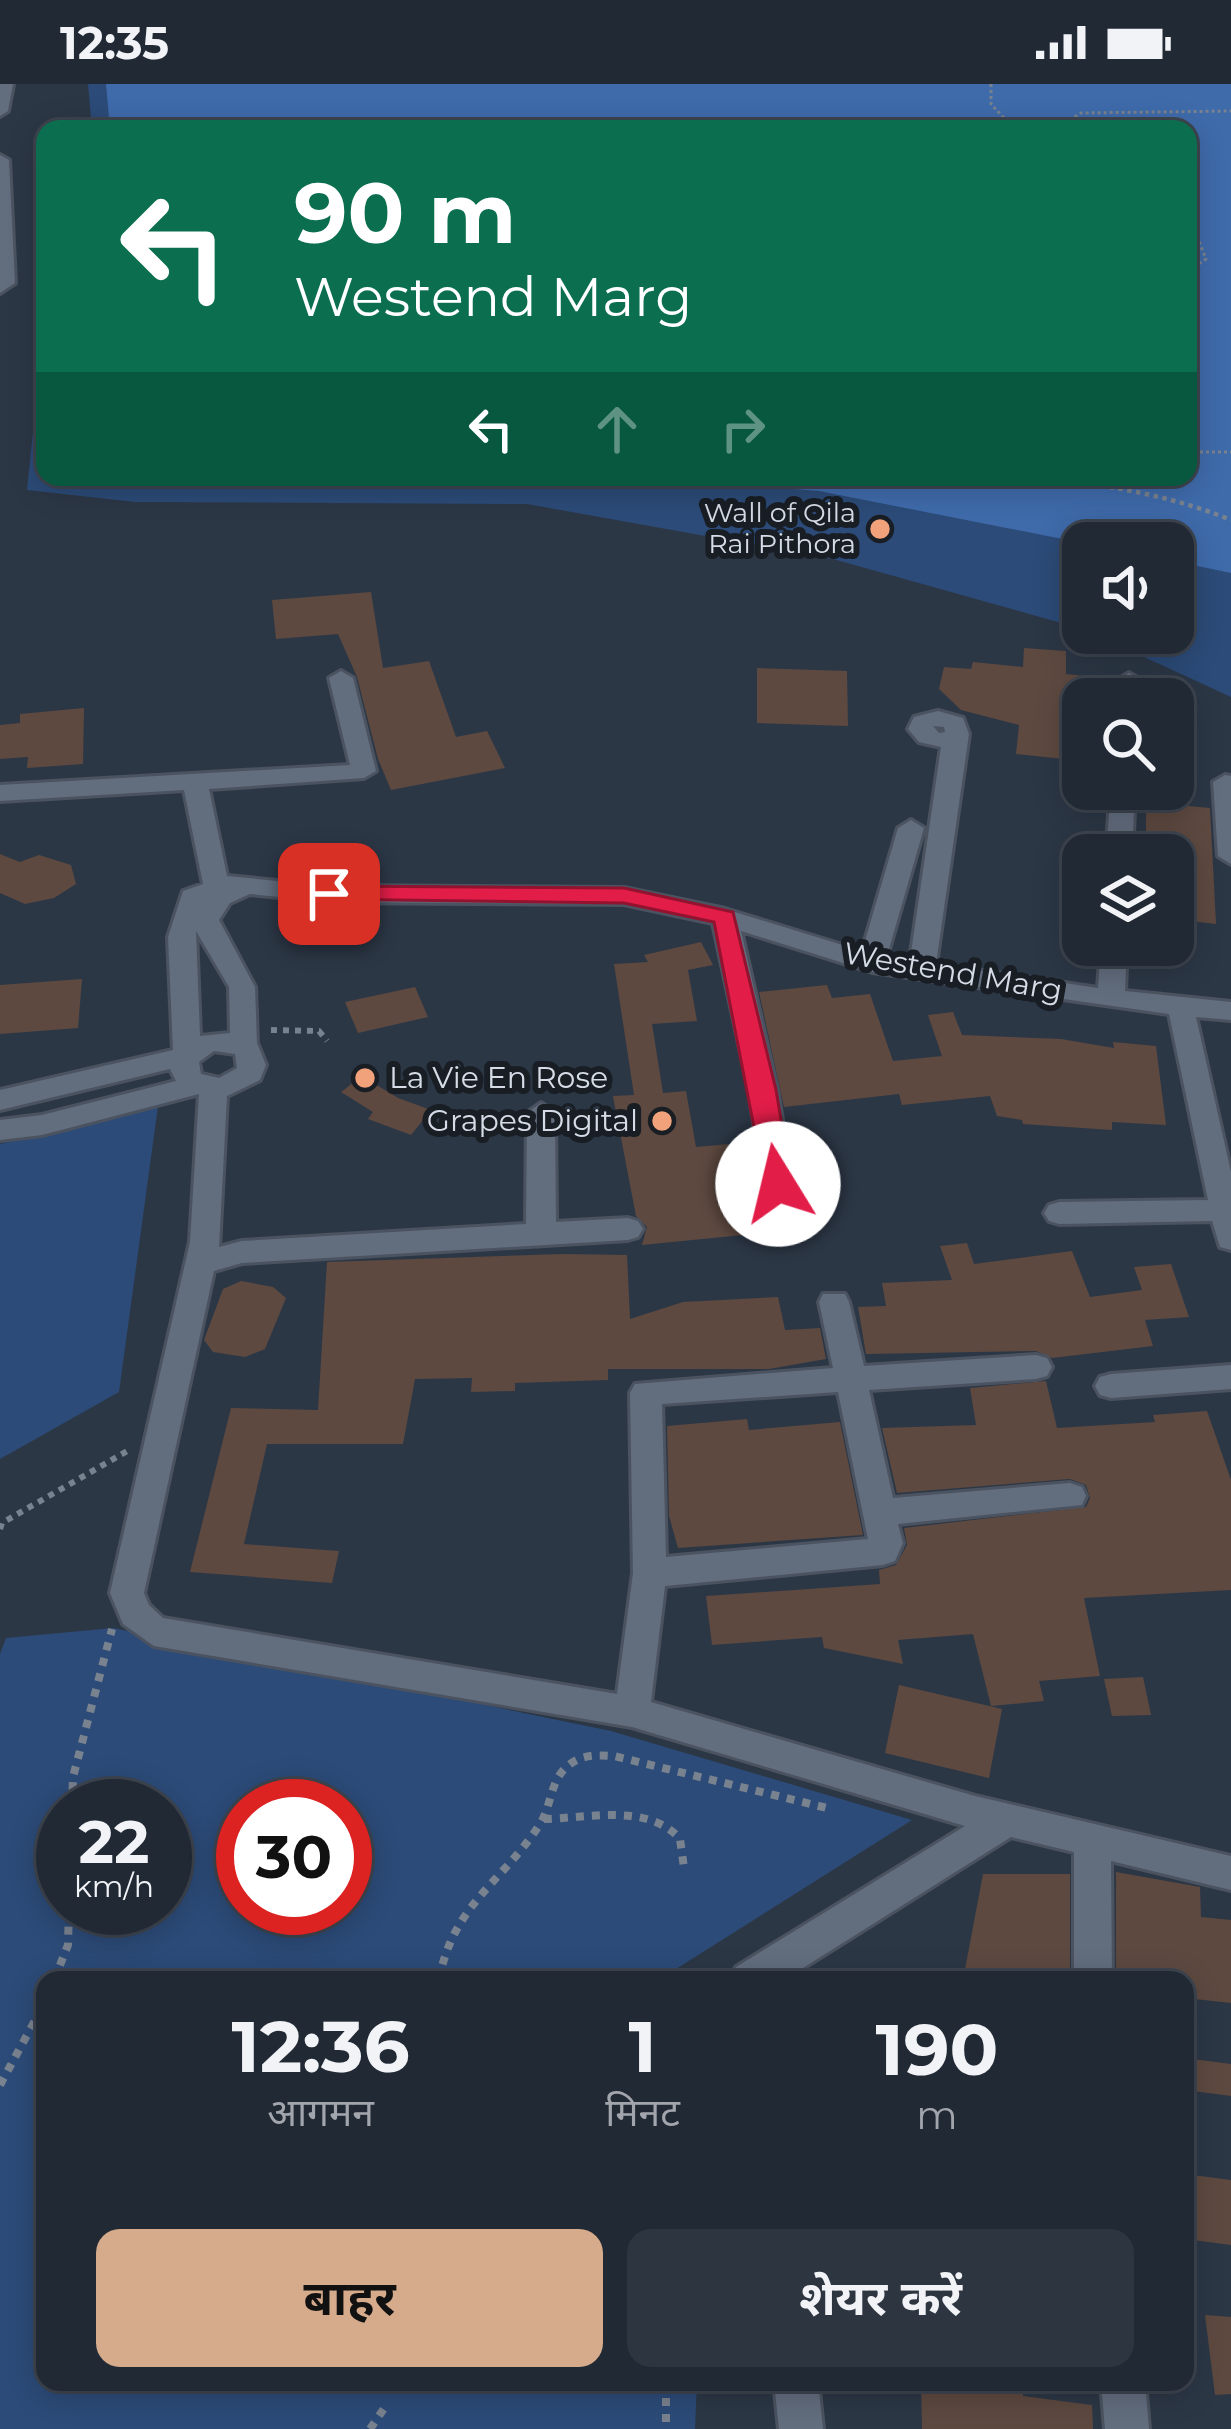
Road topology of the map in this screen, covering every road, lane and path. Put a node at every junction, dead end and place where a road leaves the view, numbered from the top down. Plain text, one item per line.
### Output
1 (5, 84) edge
2 (991, 84) edge
3 (0, 111) edge
4 (1231, 111) edge
5 (1006, 120) edge
6 (1069, 120) edge
7 (0, 160) edge
8 (1197, 235) edge
9 (1197, 265) edge
10 (0, 287) edge
11 (1197, 452) edge
12 (1231, 452) edge
13 (1114, 486) edge
14 (1231, 520) edge
15 (341, 678) dead end
16 (954, 738) dead end
17 (195, 782) junction
18 (1225, 782) dead end
19 (0, 793) edge
20 (911, 828) dead end
21 (1231, 856) edge
22 (216, 885) junction
23 (249, 886) junction
24 (724, 917) junction
25 (872, 963) junction
26 (1113, 966) edge
27 (922, 970) junction
28 (1111, 999) junction
29 (1180, 1008) junction
30 (1231, 1011) edge
31 (243, 1038) junction
32 (327, 1041) dead end
33 (187, 1056) junction
34 (205, 1087) junction
35 (0, 1100) edge
36 (542, 1113) dead end
37 (0, 1130) edge
38 (1059, 1213) dead end
39 (1227, 1224) edge
40 (628, 1229) dead end
41 (786, 1231) dead end
42 (541, 1234) junction
43 (201, 1263) junction
44 (834, 1302) dead end
45 (1036, 1366) dead end
46 (850, 1377) junction
47 (1231, 1377) edge
48 (1111, 1386) dead end
49 (167, 1429) junction
50 (1070, 1496) dead end
51 (880, 1512) junction
52 (0, 1529) edge
53 (650, 1573) junction
54 (128, 1593) junction
55 (632, 1712) junction
56 (737, 1768) dead end
57 (73, 1779) edge
58 (728, 1786) junction
59 (827, 1808) dead end
60 (544, 1819) junction
61 (1008, 1819) junction
62 (1092, 1837) junction
63 (684, 1868) dead end
64 (1231, 1874) edge
65 (68, 1935) edge
66 (58, 1971) edge
67 (440, 1971) edge
68 (764, 1971) edge
69 (1093, 1971) edge
70 (36, 2019) edge
71 (0, 2085) edge
72 (666, 2391) edge
73 (797, 2391) edge
74 (1124, 2391) edge
75 (385, 2408) dead end
76 (370, 2429) edge
77 (666, 2429) edge
78 (801, 2429) edge
79 (1126, 2429) edge

1 - 3 street
2 - 5 path
4 - 6 path
7 - 10 street
8 - 9 path
11 - 12 path
13 - 14 path
15 - 17 street
16 - 27 street
17 - 19 street
17 - 22 street
18 - 21 street
20 - 25 street
22 - 23 street, Westend Marg
22 - 33 street
23 - 24 street, Westend Marg
23 - 31 street
24 - 25 street, Westend Marg
24 - 41 street
25 - 27 street, Westend Marg
26 - 28 street
27 - 28 street, Westend Marg
28 - 29 street, Westend Marg
29 - 30 street, Westend Marg
29 - 39 street
31 - 32 path
31 - 33 street
31 - 34 street
33 - 34 street
33 - 35 street
34 - 37 street
34 - 43 street
36 - 42 street
38 - 39 street
40 - 42 street
42 - 43 street
43 - 49 street
44 - 46 street
45 - 46 street
46 - 51 street
46 - 53 street
47 - 48 street
49 - 52 path
49 - 54 street
50 - 51 street
51 - 53 street
53 - 55 street
54 - 55 street
54 - 57 path
55 - 61 street
56 - 58 path
58 - 59 path
58 - 60 path
60 - 63 path
60 - 67 path
61 - 62 street
61 - 68 street
62 - 64 street
62 - 69 street
65 - 66 path
70 - 71 path
72 - 77 path
73 - 78 street
74 - 79 street
75 - 76 path

